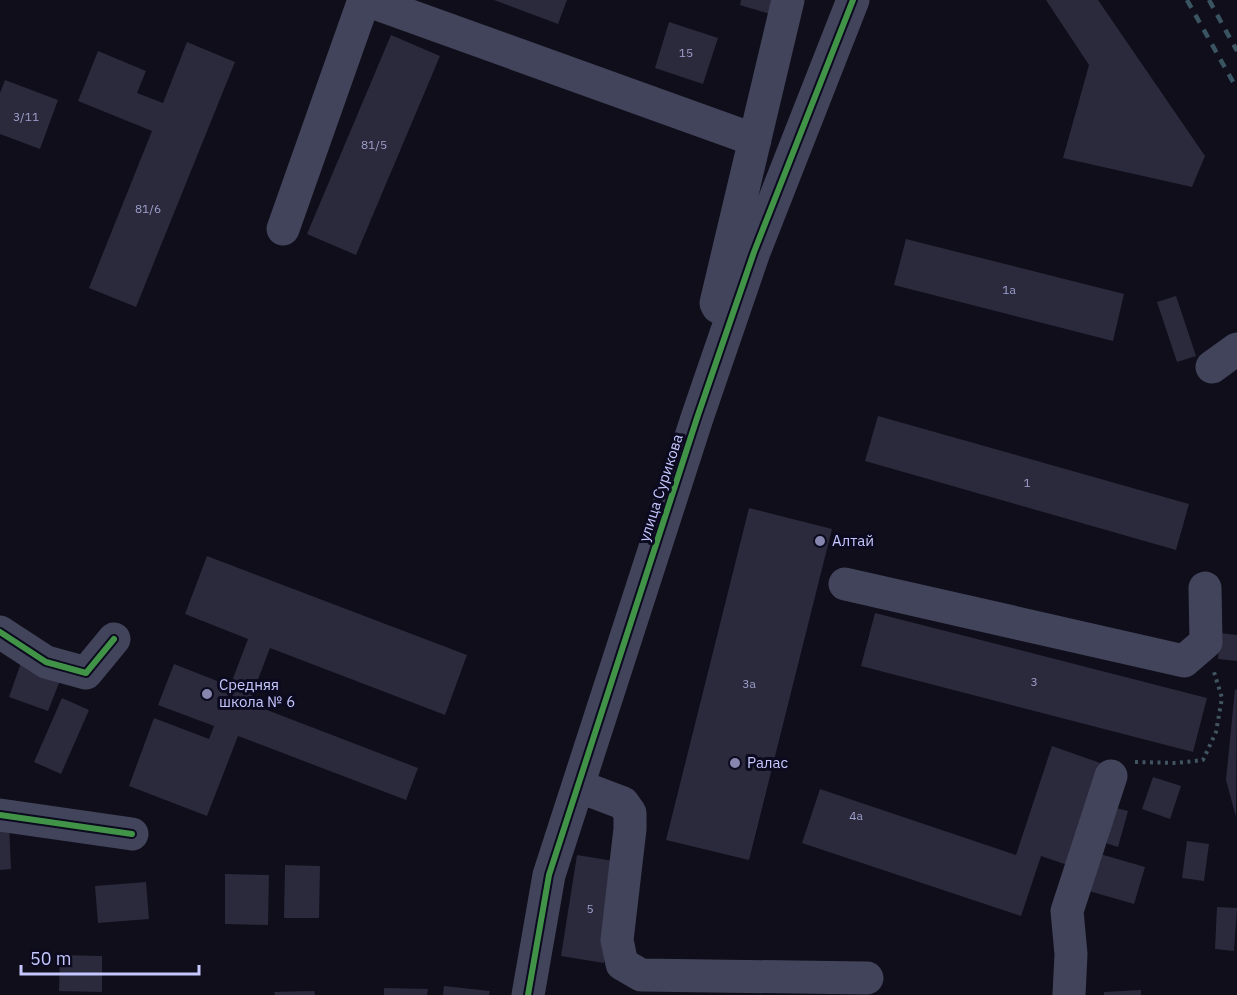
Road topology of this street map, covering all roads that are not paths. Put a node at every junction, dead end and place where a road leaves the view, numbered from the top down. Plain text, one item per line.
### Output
1 (365, 0) edge
2 (788, 0) edge
3 (853, 0) edge
4 (755, 140) junction
5 (283, 229) dead end
6 (729, 322) junction
7 (845, 584) dead end
8 (1205, 588) dead end
9 (0, 632) edge
10 (114, 639) dead end
11 (1111, 776) road end
12 (578, 786) junction
13 (0, 815) edge
14 (132, 834) dead end
15 (867, 978) dead end
16 (729, 986) edge
17 (528, 995) edge
18 (1069, 995) edge

1 - 4 street
1 - 5 street
2 - 4 street
3 - 6 street, улица Сурикова
4 - 6 street
6 - 12 street, улица Сурикова
7 - 8 street
9 - 10 street
11 - 18 street
12 - 16 street
12 - 17 street, улица Сурикова
13 - 14 street
15 - 16 street

